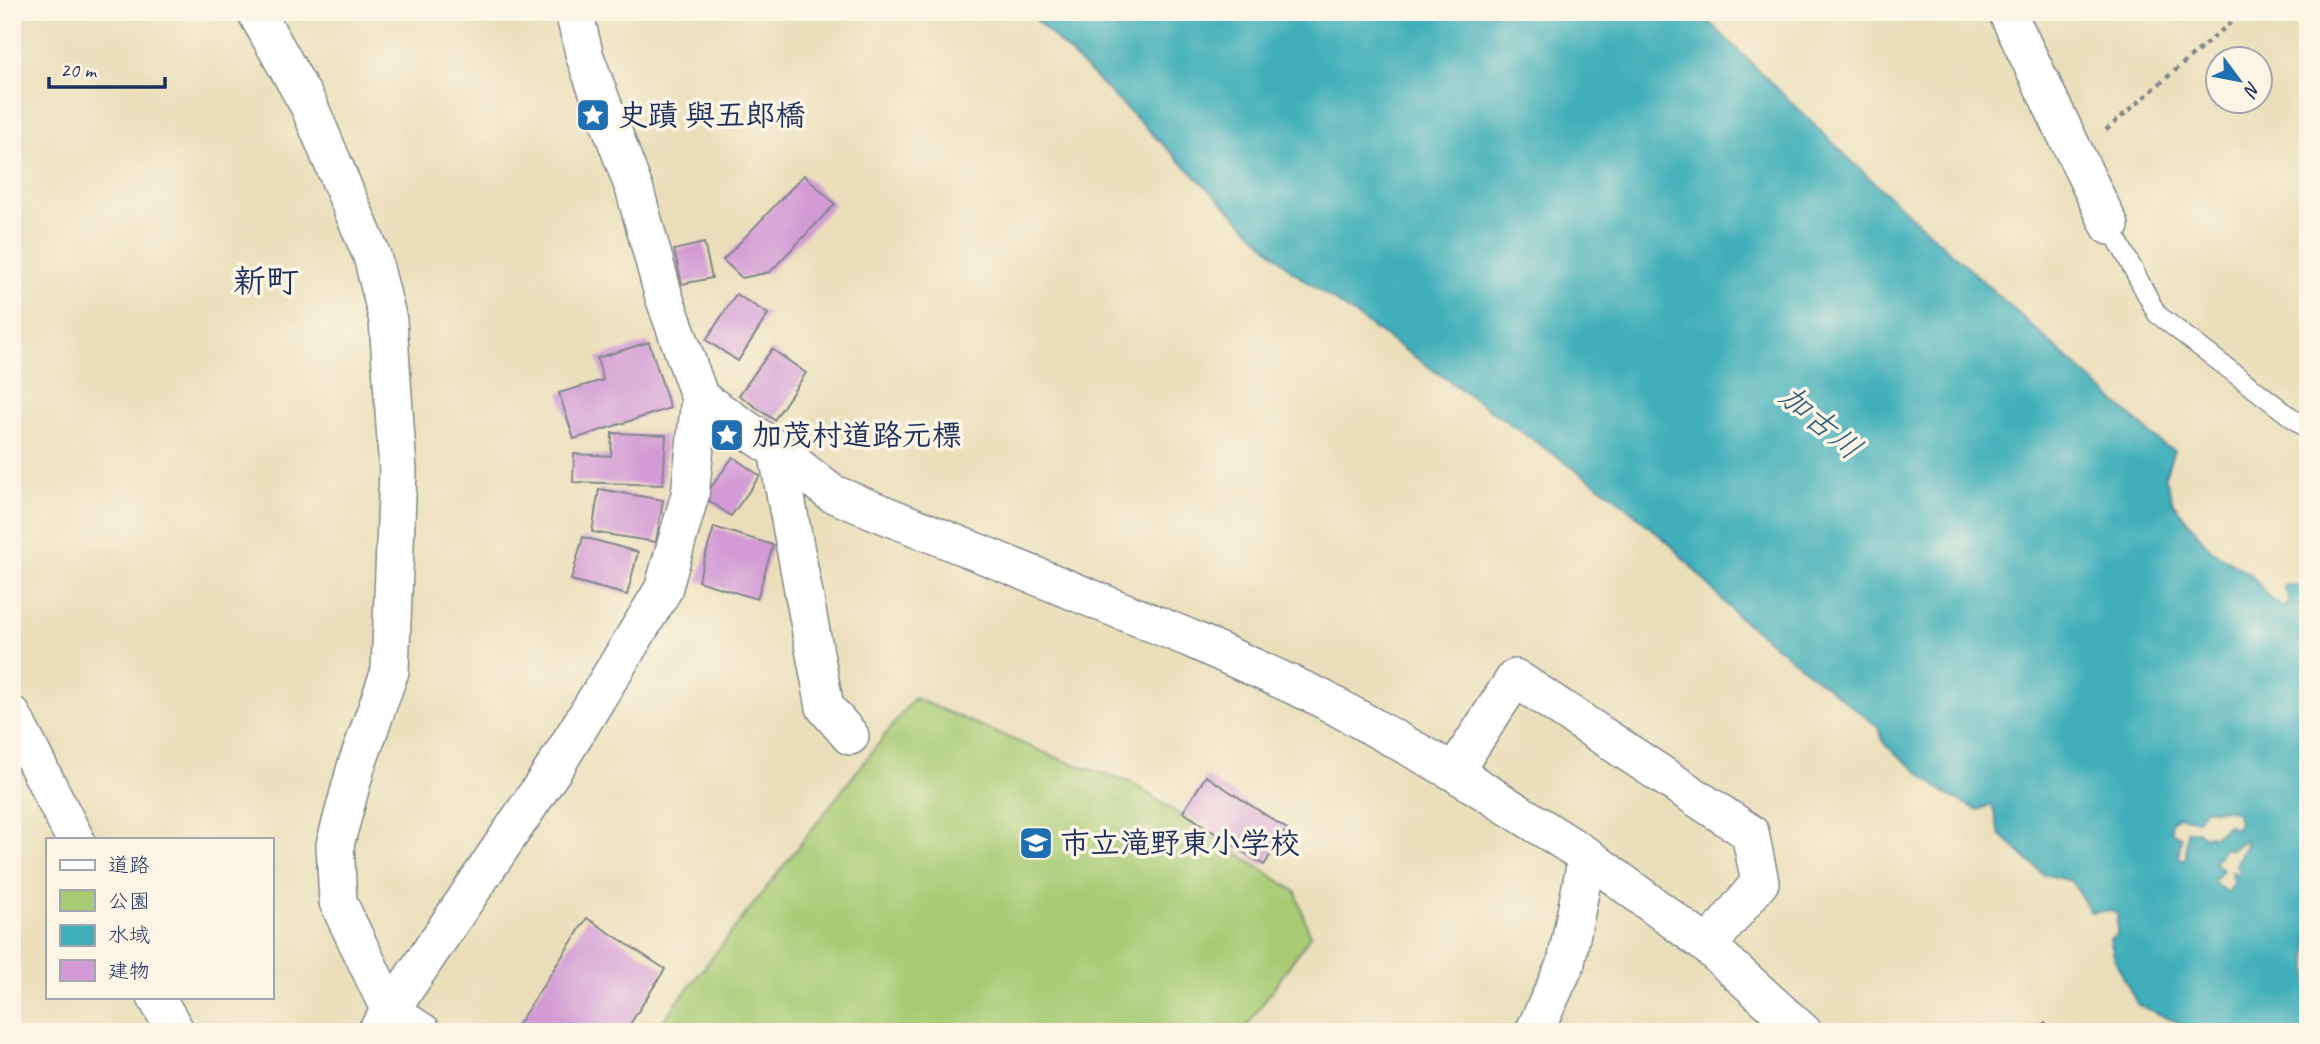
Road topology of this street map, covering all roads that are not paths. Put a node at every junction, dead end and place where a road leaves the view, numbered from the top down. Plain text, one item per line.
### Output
1 (256, 12) edge
2 (574, 12) edge
3 (2007, 12) edge
4 (2110, 226) joint
5 (700, 398) junction
6 (2308, 429) edge
7 (777, 450) junction
8 (12, 715) edge
9 (850, 736) dead end
10 (1454, 772) junction
11 (74, 838) edge
12 (1587, 856) junction
13 (1708, 946) junction
14 (157, 998) edge
15 (383, 1021) edge
16 (176, 1032) edge
17 (422, 1032) edge
18 (1534, 1032) edge
19 (1803, 1032) edge

1 - 15 street
2 - 5 street
3 - 4 street
4 - 6 lane
5 - 7 street
5 - 15 street
7 - 9 street
7 - 10 street
8 - 11 street
10 - 12 street
10 - 13 street
12 - 13 street
12 - 18 street
13 - 19 street
14 - 16 street
15 - 17 street

